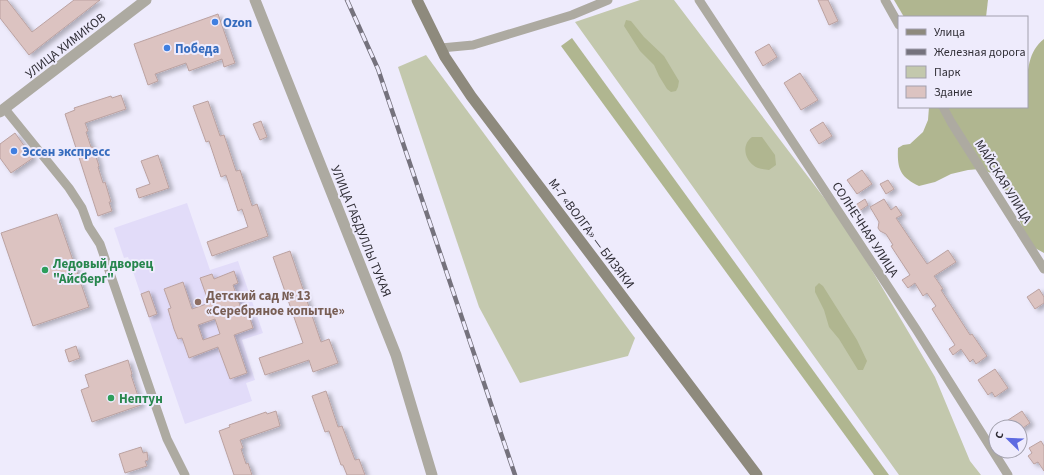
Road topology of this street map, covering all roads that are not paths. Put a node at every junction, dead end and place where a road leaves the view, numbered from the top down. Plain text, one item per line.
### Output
1 (146, 0) edge
2 (255, 0) edge
3 (417, 0) edge
4 (608, 0) edge
5 (699, 0) edge
6 (885, 0) edge
7 (898, 23) edge
8 (441, 48) junction
9 (944, 108) edge
10 (2, 111) edge
11 (1044, 268) edge
12 (185, 475) edge
13 (432, 475) edge
14 (757, 475) edge
15 (1008, 475) edge

1 - 10 street, УЛИЦА ХИМИКОВ
2 - 13 street, УЛИЦА ГАБДУЛЛЫ ТУКАЯ
3 - 8 main road, М-7 «ВОЛГА» — БИЗЯКИ
4 - 8 street
5 - 15 street, СОЛНЕЧНАЯ УЛИЦА
6 - 7 street
8 - 14 main road, М-7 «ВОЛГА» — БИЗЯКИ
9 - 11 street, МАЙСКАЯ УЛИЦА
10 - 12 street

